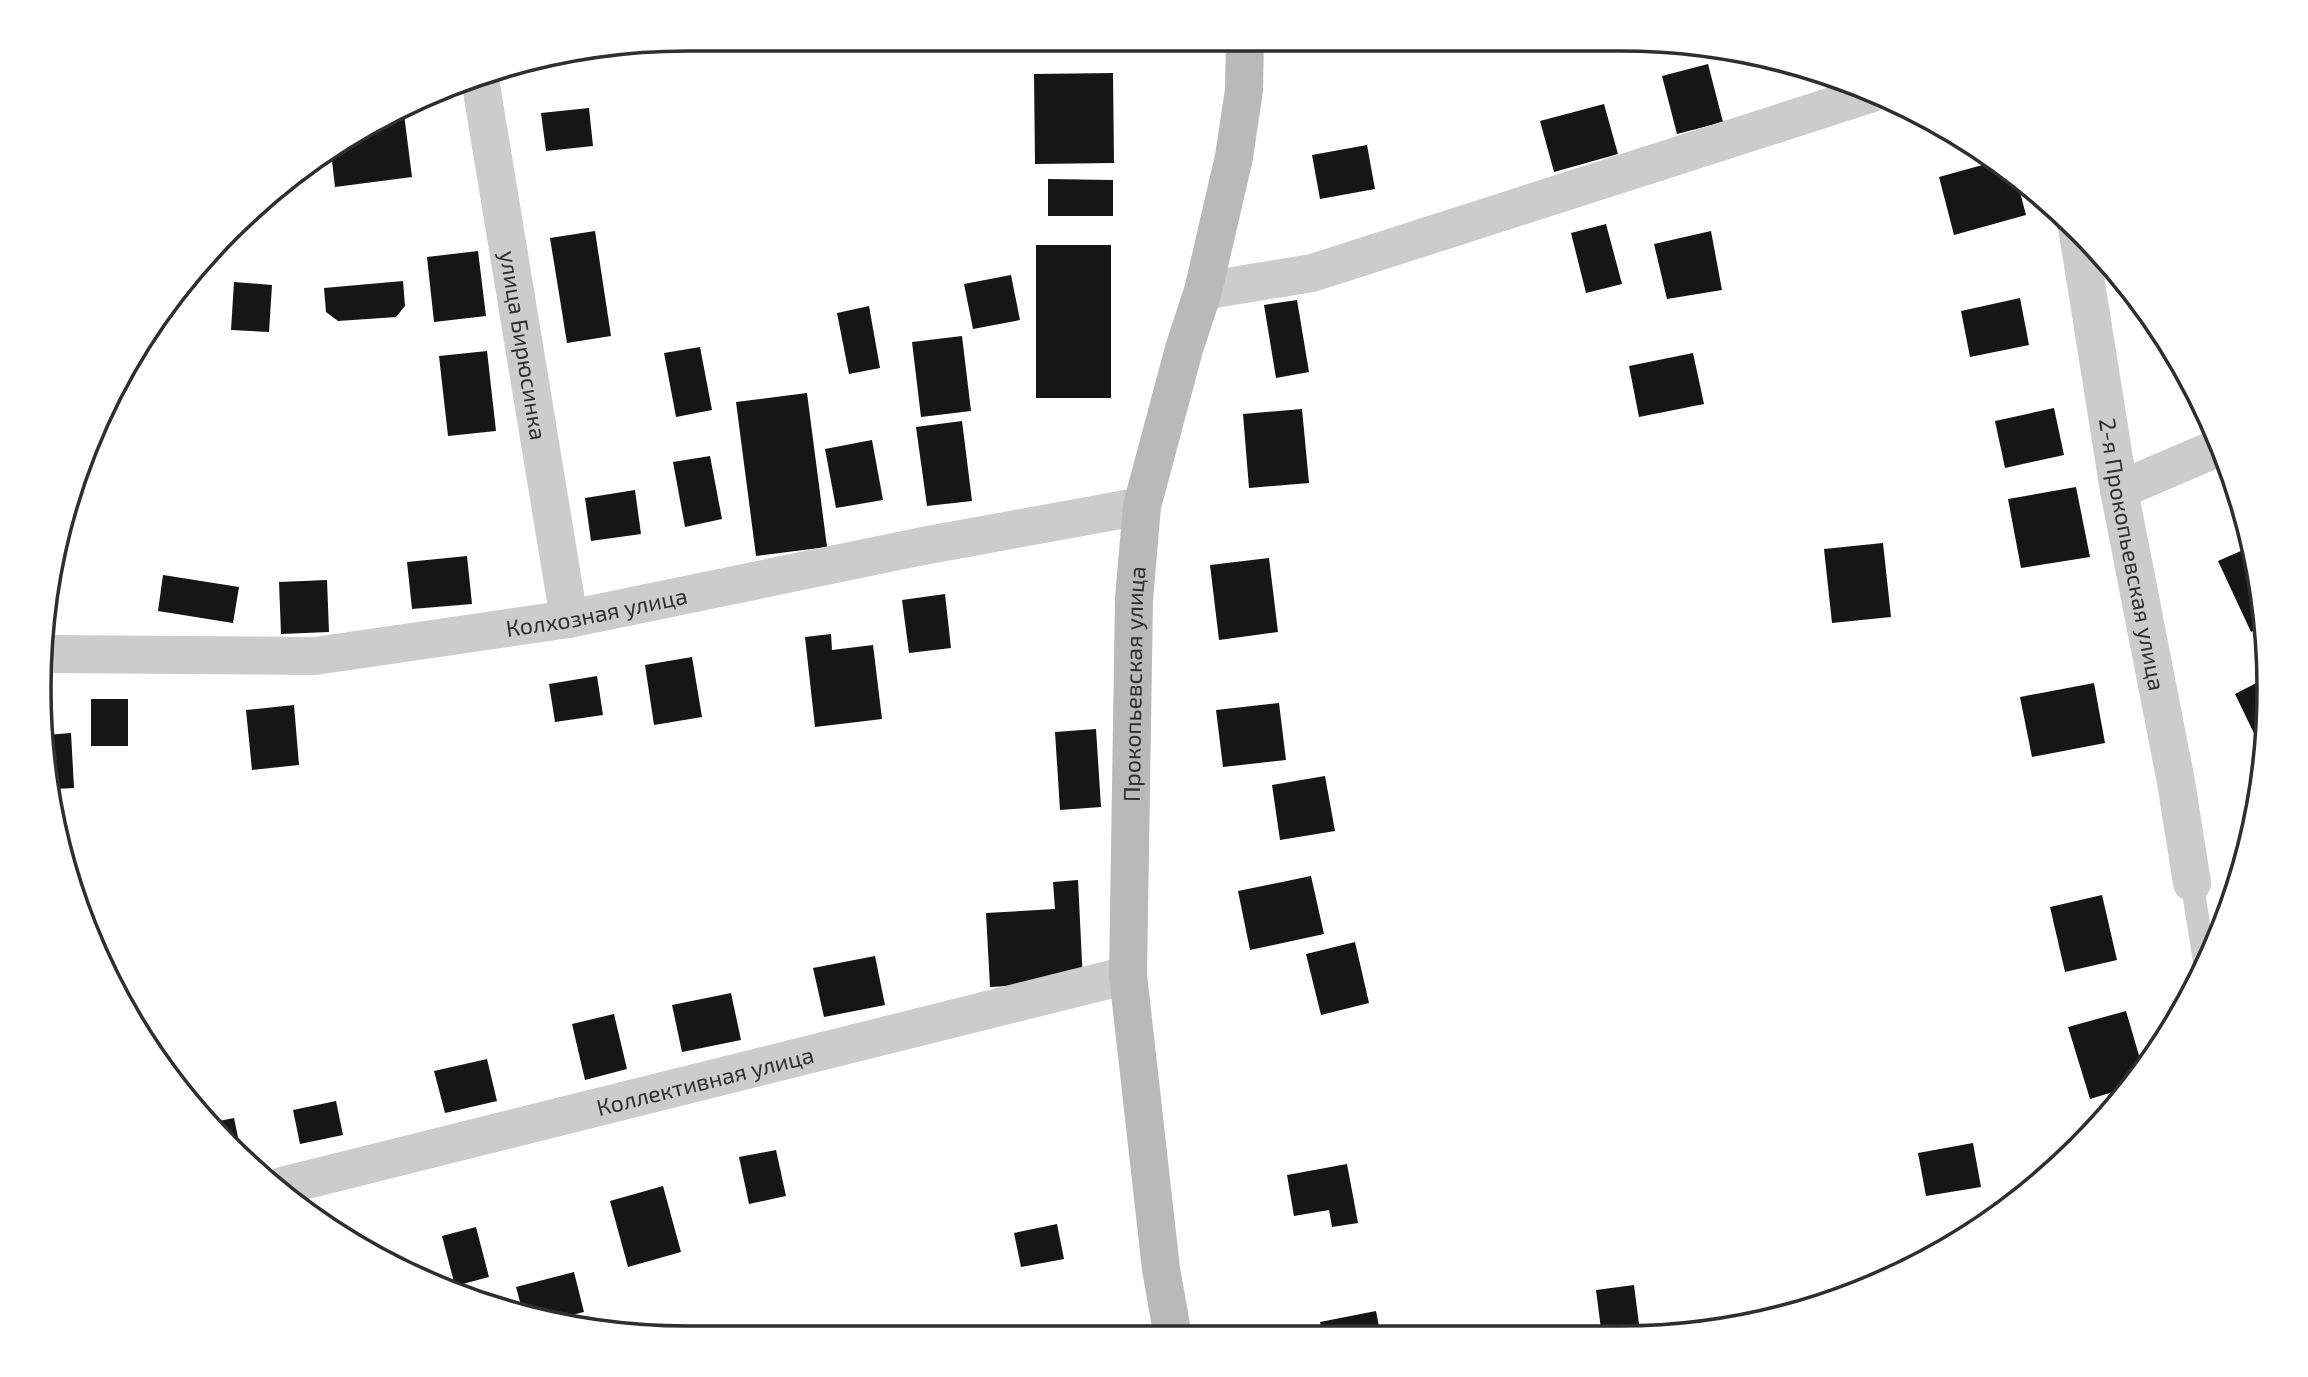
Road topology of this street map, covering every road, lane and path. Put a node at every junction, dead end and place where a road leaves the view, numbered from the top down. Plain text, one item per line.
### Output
1 (1245, 51) edge
2 (481, 86) edge
3 (1859, 97) edge
4 (2080, 249) edge
5 (1203, 291) junction
6 (2211, 451) edge
7 (2119, 490) junction
8 (1142, 506) junction
9 (569, 619) junction
10 (52, 654) edge
11 (2192, 883) joint
12 (2202, 947) edge
13 (1128, 975) junction
14 (288, 1184) edge
15 (1171, 1326) edge

1 - 5 main road, Прокопьевская улица
2 - 9 street, улица Бирюсинка
3 - 5 street
4 - 7 street, 2-я Прокопьевская улица
5 - 8 main road, Прокопьевская улица
6 - 7 street
7 - 11 street, 2-я Прокопьевская улица
8 - 9 street, Колхозная улица
8 - 13 main road, Прокопьевская улица
9 - 10 street, Колхозная улица
11 - 12 lane
13 - 14 street, Коллективная улица
13 - 15 main road, Прокопьевская улица

